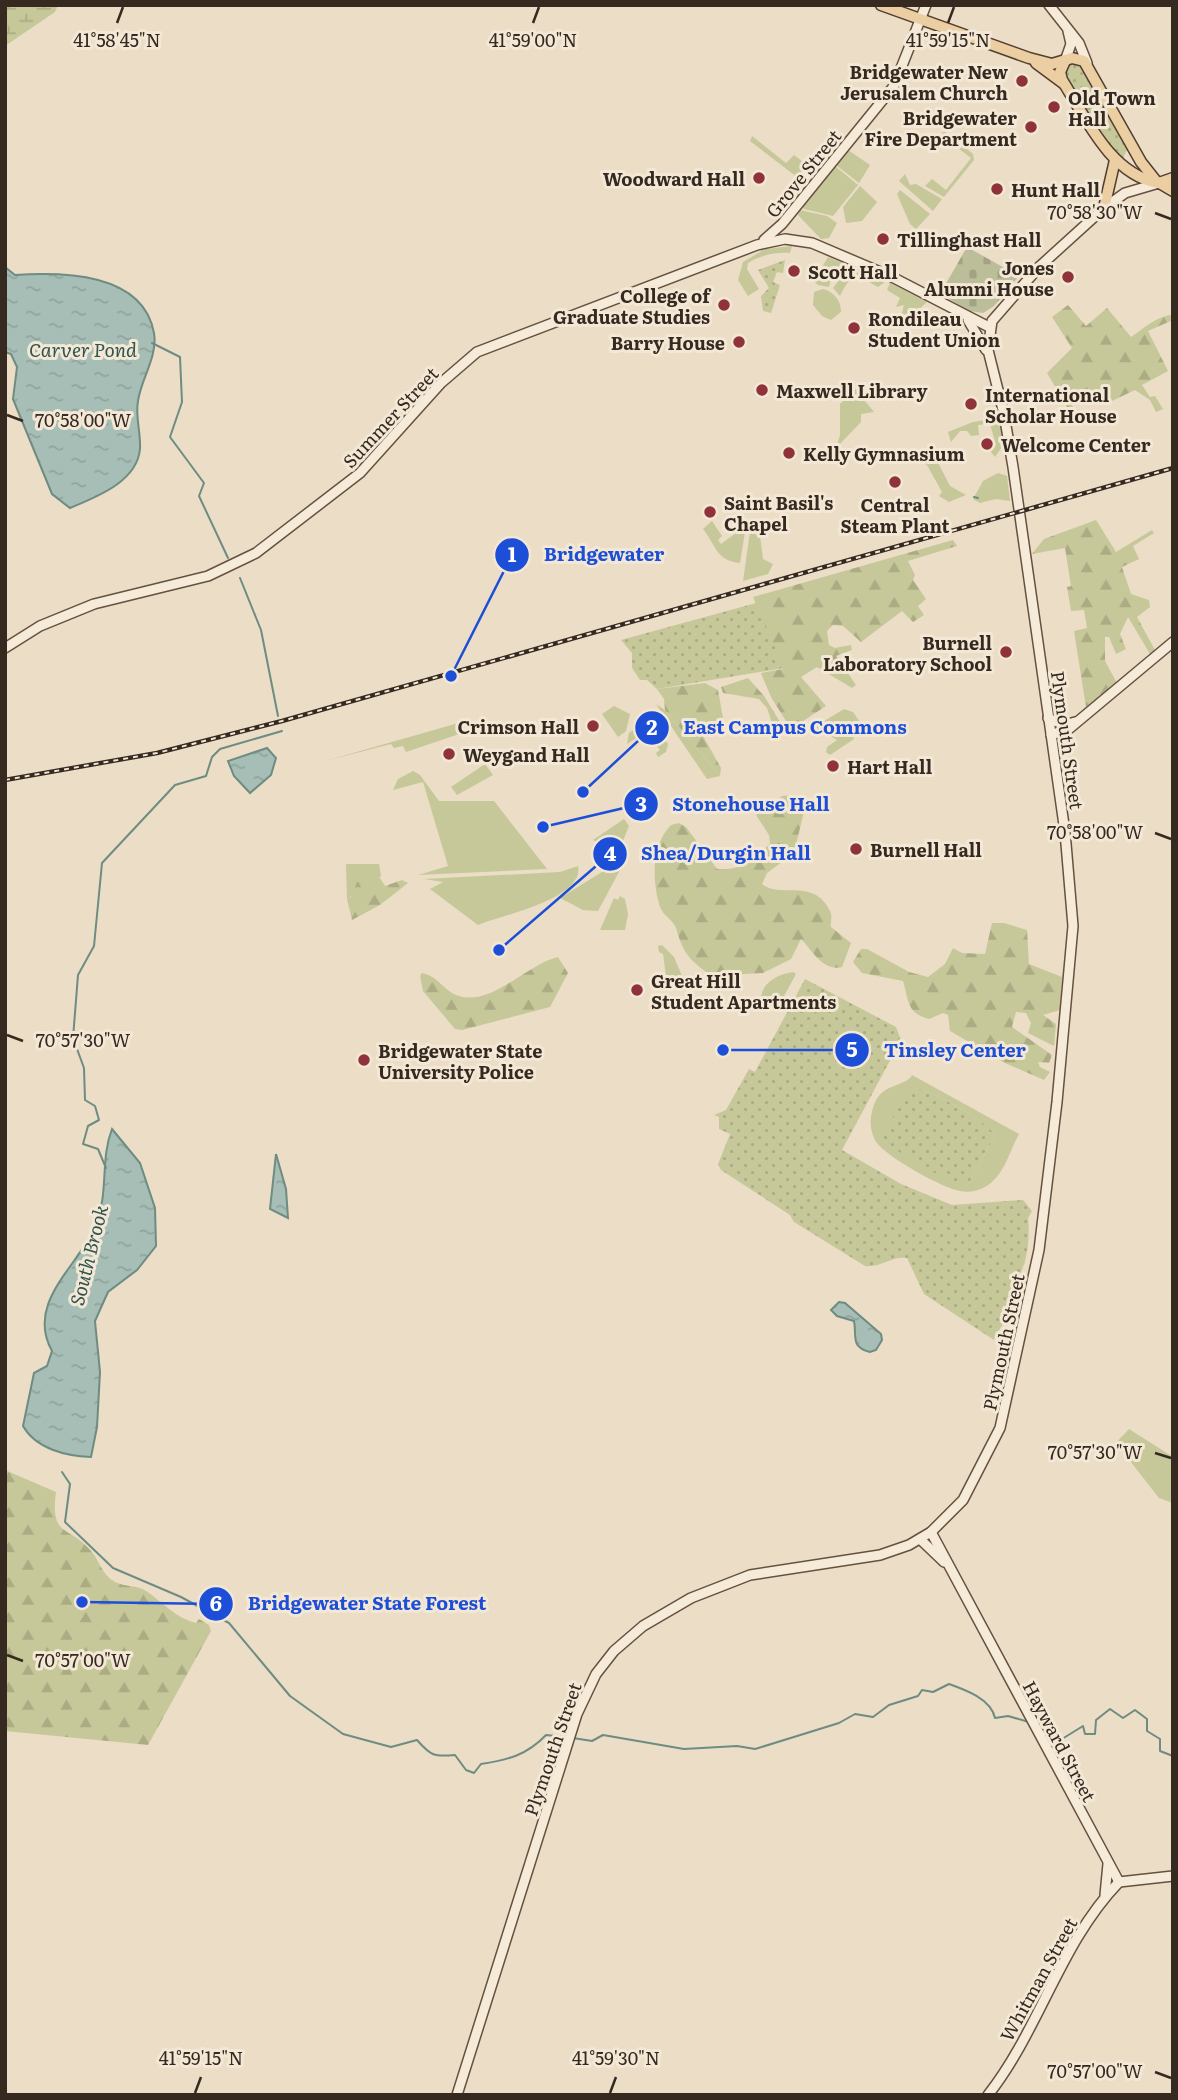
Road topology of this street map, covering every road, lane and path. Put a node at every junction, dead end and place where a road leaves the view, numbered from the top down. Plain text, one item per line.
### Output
1 (881, 5) edge
2 (926, 5) edge
3 (1049, 5) edge
4 (921, 18) junction
5 (1067, 29) junction
6 (1028, 58) junction
7 (1065, 61) junction
8 (1087, 63) junction
9 (1064, 83) junction
10 (1132, 148) junction
11 (1115, 160) junction
12 (1173, 178) edge
13 (1158, 183) junction
14 (1173, 191) edge
15 (1104, 208) junction
16 (782, 224) junction
17 (812, 243) junction
18 (757, 245) junction
19 (959, 313) junction
20 (989, 327) junction
21 (990, 359) junction
22 (1173, 642) edge
23 (5, 648) edge
24 (1048, 718) junction
25 (1082, 718) junction
26 (1051, 738) junction
27 (931, 1532) junction
28 (920, 1539) junction
29 (948, 1567) junction
30 (1108, 1864) junction
31 (1173, 1876) edge
32 (1119, 1882) junction
33 (1105, 1896) junction
34 (457, 2095) edge
35 (988, 2095) edge

1 - 4 main road
2 - 4 main road, Grove Street
3 - 5 main road
4 - 6 main road
4 - 16 main road, Grove Street
5 - 7 main road
5 - 8 main road
6 - 7 main road
6 - 9 main road
7 - 8 main road
7 - 9 main road
8 - 10 main road
9 - 11 main road
10 - 11 main road
10 - 13 main road
11 - 13 main road
11 - 15 main road
12 - 13 main road
13 - 14 main road
13 - 15 main road
15 - 20 main road
16 - 17 main road, Summer Street
16 - 18 main road, Grove Street
17 - 18 main road, Summer Street
17 - 19 main road, Summer Street
18 - 23 main road, Summer Street
19 - 20 main road, Summer Street
19 - 21 main road, Summer Street
20 - 21 main road, Plymouth Street
21 - 24 main road, Plymouth Street
22 - 25 main road
24 - 25 main road
24 - 26 main road, Plymouth Street
25 - 26 main road
26 - 27 main road, Plymouth Street
27 - 28 main road, Plymouth Street
27 - 29 main road, Hayward Street
28 - 29 main road, Hayward Street
28 - 34 main road, Plymouth Street
29 - 30 main road, Hayward Street
30 - 32 main road, Hayward Street
30 - 33 main road
31 - 32 main road
32 - 33 main road, Whitman Street
33 - 35 main road, Whitman Street

